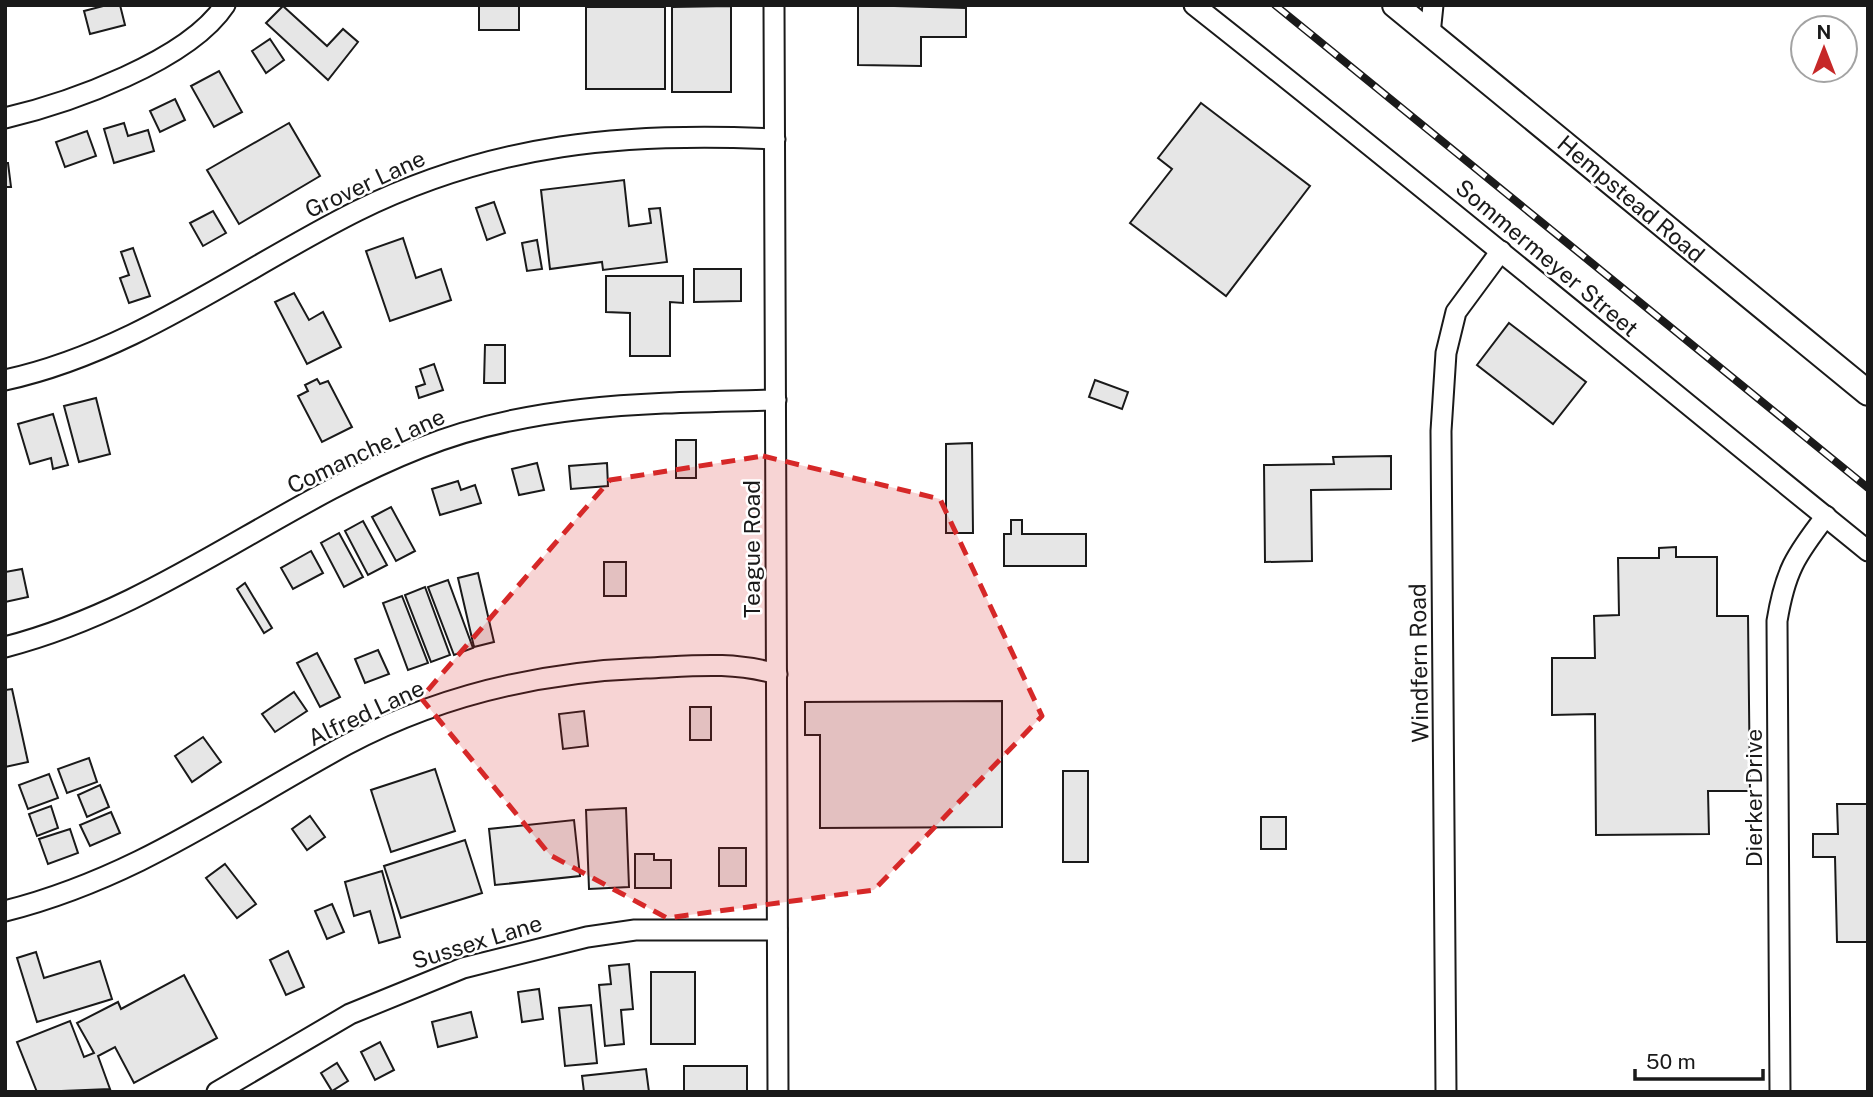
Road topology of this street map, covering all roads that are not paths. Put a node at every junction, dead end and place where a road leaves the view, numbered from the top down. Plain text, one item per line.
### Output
1 (225, 5) edge
2 (775, 5) edge
3 (1194, 5) edge
4 (1395, 5) edge
5 (1433, 5) edge
6 (1430, 34) junction
7 (5, 118) edge
8 (775, 139) junction
9 (1501, 251) junction
10 (5, 380) edge
11 (1868, 393) edge
12 (776, 400) junction
13 (1826, 516) junction
14 (1868, 551) edge
15 (5, 647) edge
16 (776, 674) junction
17 (5, 911) edge
18 (777, 930) junction
19 (217, 1092) edge
20 (778, 1092) edge
21 (1446, 1092) edge
22 (1780, 1092) edge

1 - 7 street
2 - 8 street, Teague Road
3 - 9 street, Sommermeyer Street
4 - 6 main road, Hempstead Road
5 - 6 street
6 - 11 main road, Hempstead Road
8 - 10 street, Grover Lane
8 - 12 street, Teague Road
9 - 13 street, Sommermeyer Street
9 - 21 street, Windfern Road
12 - 15 street, Comanche Lane
12 - 16 street, Teague Road
13 - 14 street, Sommermeyer Street
13 - 22 street, Dierker Drive
16 - 17 street, Alfred Lane
16 - 18 street, Teague Road
18 - 19 street, Sussex Lane
18 - 20 street, Teague Road

